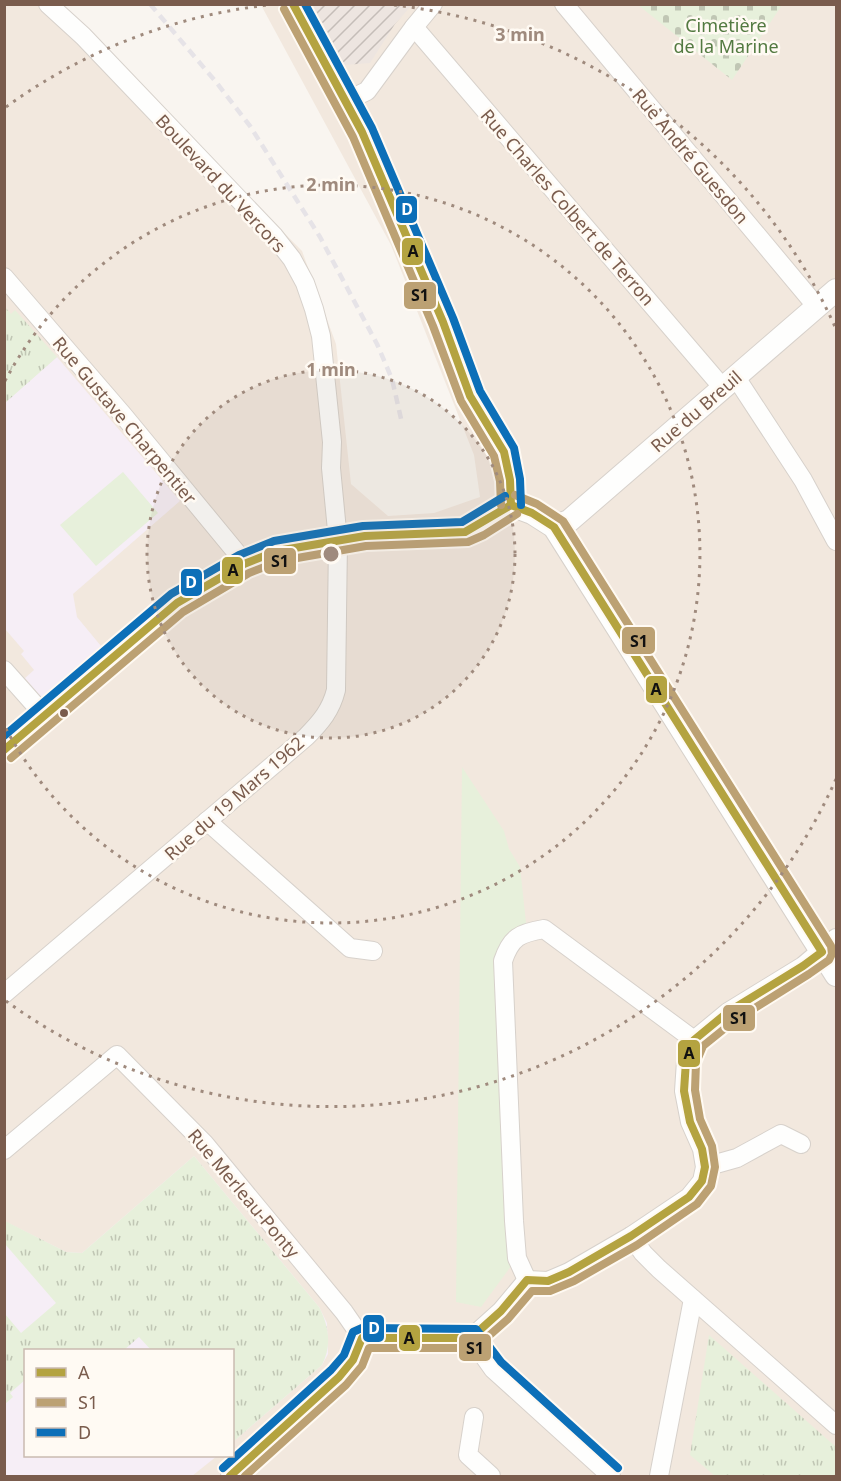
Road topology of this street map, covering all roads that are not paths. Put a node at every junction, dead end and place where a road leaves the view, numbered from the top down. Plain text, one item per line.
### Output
1 (48, 4) edge
2 (293, 4) edge
3 (433, 4) edge
4 (564, 4) edge
5 (414, 27) junction
6 (346, 101) junction
7 (4, 278) edge
8 (837, 290) edge
9 (817, 307) junction
10 (729, 382) junction
11 (511, 505) junction
12 (554, 527) junction
13 (338, 541) junction
14 (837, 542) edge
15 (244, 564) junction
16 (4, 670) edge
17 (45, 714) junction
18 (4, 750) edge
19 (207, 821) junction
20 (829, 945) edge
21 (373, 951) dead end
22 (837, 975) edge
23 (4, 994) edge
24 (694, 1040) junction
25 (801, 1144) dead end
26 (4, 1150) edge
27 (705, 1167) junction
28 (631, 1236) junction
29 (527, 1280) junction
30 (693, 1299) junction
31 (362, 1338) junction
32 (471, 1338) junction
33 (474, 1417) dead end
34 (837, 1425) edge
35 (230, 1476) edge
36 (491, 1476) edge
37 (611, 1476) edge
38 (659, 1476) edge

1 - 13 street, Boulevard du Vercors
2 - 6 street
3 - 5 street
4 - 9 street, Rue André Guesdon
5 - 6 street
5 - 10 street, Rue Charles Colbert de Terron
6 - 11 street
7 - 15 street, Rue Gustave Charpentier
8 - 9 street, Rue du Breuil
9 - 10 street, Rue du Breuil
10 - 12 street, Rue du Breuil
10 - 14 street, Rue Charles Colbert de Terron
11 - 12 street
11 - 13 street
12 - 20 street
13 - 15 street
13 - 19 street, Rue du 19 Mars 1962
15 - 17 street
16 - 17 street
17 - 18 street
19 - 21 street
19 - 23 street, Rue du 19 Mars 1962
20 - 22 street
20 - 24 street
24 - 27 street
24 - 29 street
25 - 27 street
26 - 31 street, Rue Merleau-Ponty
27 - 28 street
28 - 29 street
28 - 30 street
29 - 32 street
30 - 34 street
30 - 38 street
31 - 32 street
31 - 35 street
32 - 37 street
33 - 36 street

